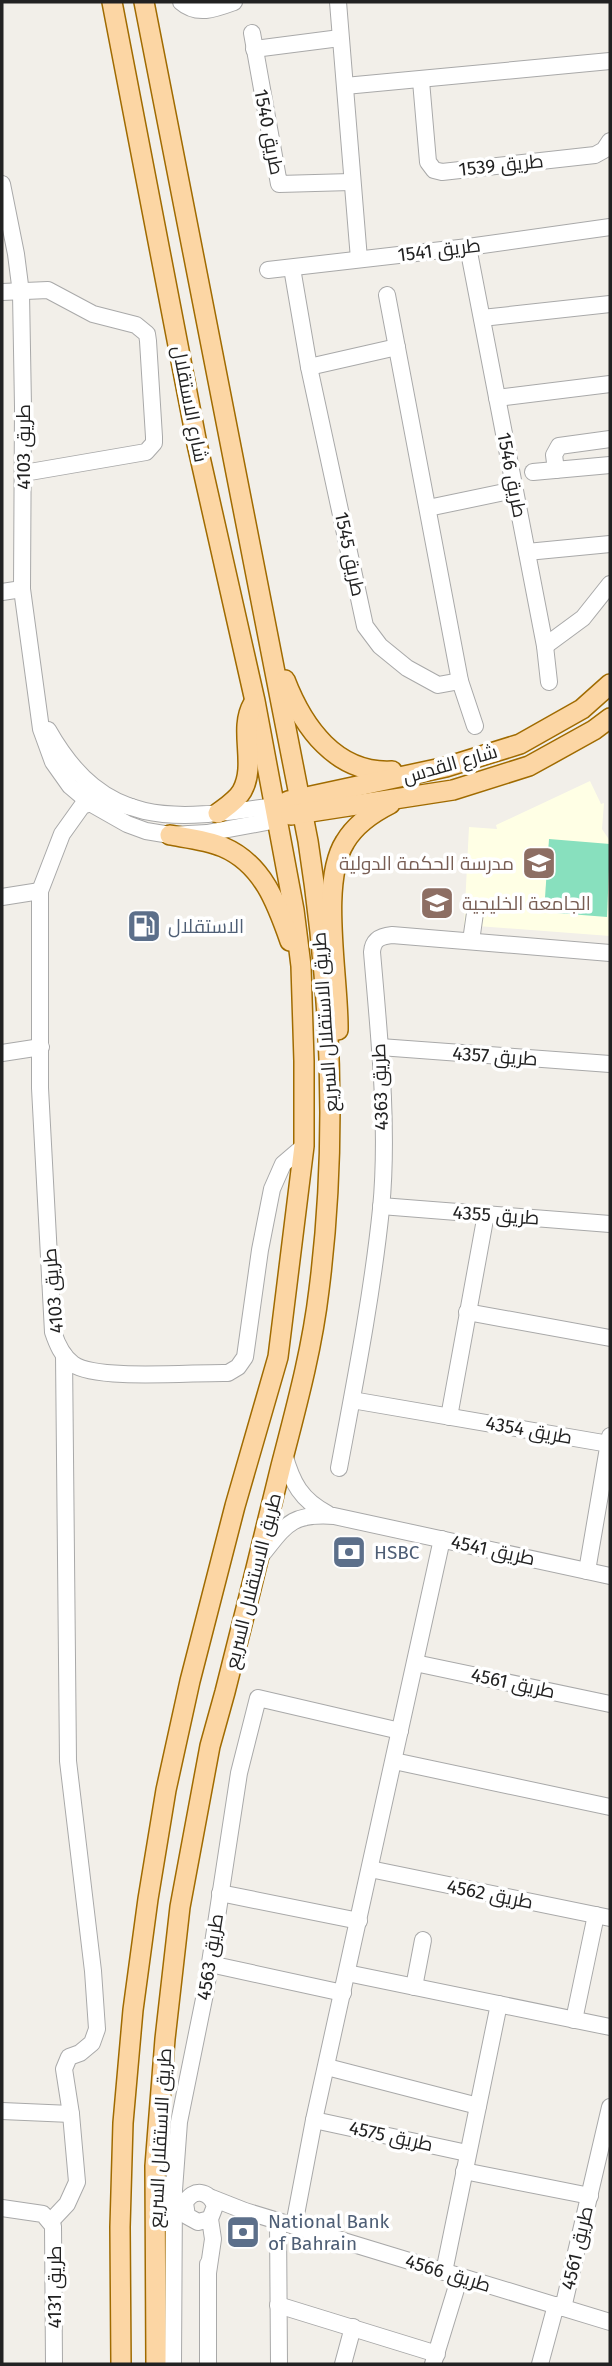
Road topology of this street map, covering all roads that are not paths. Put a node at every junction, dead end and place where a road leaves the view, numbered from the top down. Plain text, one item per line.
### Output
1 (112, 2) edge
2 (144, 2) edge
3 (181, 2) edge
4 (234, 2) edge
5 (338, 2) edge
6 (252, 33) dead end
7 (340, 38) junction
8 (254, 49) junction
9 (610, 61) edge
10 (421, 81) junction
11 (345, 86) junction
12 (610, 141) edge
13 (351, 182) junction
14 (2, 184) edge
15 (610, 227) edge
16 (468, 247) junction
17 (359, 259) junction
18 (292, 268) junction
19 (268, 270) dead end
20 (2, 292) edge
21 (21, 293) junction
22 (387, 295) dead end
23 (610, 304) edge
24 (482, 318) junction
25 (397, 347) junction
26 (309, 367) junction
27 (610, 384) edge
28 (497, 398) junction
29 (610, 439) edge
30 (610, 465) edge
31 (556, 470) junction
32 (533, 472) dead end
33 (24, 473) junction
34 (514, 490) junction
35 (428, 508) junction
36 (610, 544) edge
37 (527, 552) junction
38 (610, 584) edge
39 (22, 589) junction
40 (2, 592) edge
41 (545, 646) junction
42 (272, 660) junction
43 (460, 681) junction
44 (549, 682) dead end
45 (610, 684) edge
46 (255, 701) junction
47 (38, 710) junction
48 (610, 718) edge
49 (475, 726) dead end
50 (446, 768) junction
51 (86, 780) junction
52 (402, 798) junction
53 (90, 803) junction
54 (299, 805) junction
55 (132, 807) junction
56 (218, 813) junction
57 (275, 813) junction
58 (170, 835) junction
59 (40, 891) junction
60 (2, 897) edge
61 (475, 913) dead end
62 (471, 941) junction
63 (610, 953) edge
64 (301, 966) junction
65 (41, 1047) junction
66 (380, 1047) junction
67 (2, 1053) edge
68 (610, 1064) edge
69 (331, 1076) junction
70 (304, 1146) junction
71 (381, 1206) junction
72 (486, 1214) junction
73 (610, 1224) edge
74 (467, 1312) junction
75 (610, 1338) edge
76 (64, 1355) junction
77 (352, 1400) junction
78 (449, 1417) junction
79 (610, 1440) edge
80 (284, 1454) junction
81 (339, 1468) dead end
82 (334, 1516) junction
83 (442, 1539) junction
84 (258, 1559) junction
85 (587, 1571) junction
86 (610, 1576) edge
87 (415, 1663) junction
88 (610, 1704) edge
89 (400, 1731) junction
90 (394, 1761) junction
91 (610, 1807) edge
92 (370, 1870) junction
93 (220, 1893) junction
94 (603, 1916) edge
95 (359, 1921) junction
96 (423, 1940) dead end
97 (210, 1964) junction
98 (347, 1973) junction
99 (414, 1987) junction
100 (343, 1993) junction
101 (499, 2004) junction
102 (574, 2020) junction
103 (610, 2027) edge
104 (327, 2067) junction
105 (478, 2106) junction
106 (610, 2107) edge
107 (2, 2111) edge
108 (71, 2114) junction
109 (314, 2120) junction
110 (467, 2153) junction
111 (175, 2164) junction
112 (464, 2172) junction
113 (590, 2196) junction
114 (2, 2208) edge
115 (205, 2211) junction
116 (51, 2221) junction
117 (286, 2223) junction
118 (173, 2249) junction
119 (452, 2274) junction
120 (278, 2305) junction
121 (560, 2306) junction
122 (610, 2322) edge
123 (353, 2327) junction
124 (435, 2359) edge
125 (54, 2364) edge
126 (121, 2364) edge
127 (156, 2364) edge
128 (173, 2364) edge
129 (208, 2364) edge
130 (279, 2364) edge
131 (343, 2364) edge
132 (540, 2364) edge

1 - 46 main road, شارع الاستقلال
2 - 42 main road, شارع الاستقلال
3 - 4 street
5 - 7 street
6 - 8 street, طريق 1540
7 - 8 street
7 - 11 street
8 - 13 street, طريق 1540
9 - 10 street
10 - 11 street
10 - 12 street, طريق 1539
11 - 13 street
13 - 17 street
14 - 21 street, طريق 4103
15 - 16 street, طريق 1541
16 - 17 street, طريق 1541
16 - 24 street, طريق 1546
17 - 18 street, طريق 1541
18 - 19 street, طريق 1541
18 - 26 street, طريق 1545
20 - 21 street
21 - 33 street, طريق 4103
21 - 33 street
22 - 25 street
23 - 24 street
24 - 28 street, طريق 1546
25 - 26 street
25 - 35 street
26 - 43 street, طريق 1545
27 - 28 street
28 - 34 street, طريق 1546
29 - 31 street
30 - 31 street, طريق 1546
31 - 32 street, طريق 1546
33 - 39 street, طريق 4103
34 - 35 street
34 - 37 street, طريق 1546
35 - 43 street
36 - 37 street
37 - 41 street, طريق 1546
38 - 41 street
39 - 40 street
39 - 47 street, طريق 4103
41 - 44 street, طريق 1546
42 - 50 main road
42 - 54 main road, شارع الاستقلال
43 - 49 street
45 - 50 main road, شارع القدس
46 - 56 main road
46 - 57 main road, شارع الاستقلال
47 - 51 street, طريق 4103
47 - 53 street, طريق 4103
48 - 52 main road, شارع القدس
50 - 54 main road, شارع القدس
51 - 53 street, طريق 4103
51 - 55 street, طريق 4103
52 - 54 main road, شارع القدس
52 - 69 main road
53 - 55 street
53 - 58 street, طريق 4103
53 - 59 street, طريق 4103
54 - 57 main road, شارع القدس
54 - 69 main road, طريق الاستقلال السريع
55 - 56 street, طريق 4103
56 - 57 street, طريق 4103
57 - 58 street, طريق 4103
57 - 64 main road, طريق الاستقلال السريع
58 - 64 main road
59 - 60 street
59 - 65 street, طريق 4103
61 - 62 street
62 - 63 street, طريق 4363
62 - 66 street, طريق 4363
64 - 70 main road, طريق الاستقلال السريع
65 - 67 street
65 - 76 street, طريق 4103
66 - 68 street, طريق 4357
66 - 71 street, طريق 4363
69 - 80 main road, طريق الاستقلال السريع
70 - 76 street, طريق 4103
70 - 126 main road, طريق الاستقلال السريع
71 - 72 street, طريق 4355
71 - 77 street, طريق 4363
72 - 73 street, طريق 4355
72 - 74 street
74 - 75 street
74 - 78 street
76 - 108 street
77 - 78 street, طريق 4354
77 - 81 street, طريق 4363
78 - 79 street, طريق 4354
79 - 85 street
80 - 82 street
80 - 84 main road, طريق الاستقلال السريع
82 - 83 street, طريق 4541
82 - 84 street
83 - 85 street, طريق 4541
83 - 87 street
84 - 127 main road, طريق الاستقلال السريع
85 - 86 street, طريق 4541
87 - 88 street, طريق 4561
87 - 89 street
89 - 90 street
89 - 93 street, طريق 4563
90 - 91 street
90 - 92 street
92 - 94 street, طريق 4562
92 - 95 street
93 - 95 street
93 - 97 street, طريق 4563
94 - 102 street
95 - 98 street
96 - 99 street
97 - 100 street
97 - 111 street, طريق 4563
98 - 99 street
98 - 100 street
99 - 101 street
100 - 104 street
101 - 102 street
101 - 105 street
102 - 103 street
104 - 105 street
104 - 109 street
105 - 110 street
106 - 113 street, طريق 4561
107 - 108 street
108 - 116 street
109 - 110 street, طريق 4575
109 - 117 street
110 - 112 street
111 - 115 street
111 - 118 street, طريق 4563
112 - 113 street
112 - 119 street
113 - 121 street, طريق 4561
114 - 116 street, طريق 4131
115 - 117 street, طريق 4566
115 - 118 street
115 - 129 street
116 - 125 street, طريق 4131
117 - 119 street, طريق 4566
117 - 120 street
118 - 128 street, طريق 4563
119 - 121 street, طريق 4566
119 - 124 street
120 - 123 street
120 - 130 street
121 - 122 street, طريق 4566
121 - 132 street, طريق 4561
123 - 124 street
123 - 131 street

